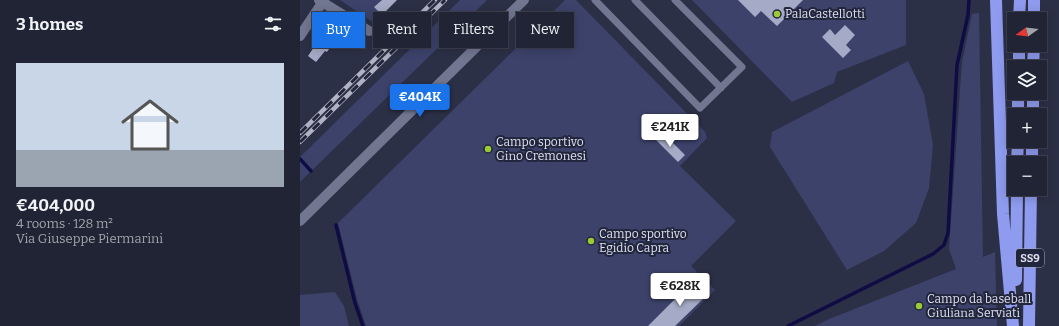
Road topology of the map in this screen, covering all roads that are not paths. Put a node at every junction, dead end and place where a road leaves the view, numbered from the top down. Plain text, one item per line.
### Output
1 (524, 0) edge
2 (595, 0) edge
3 (635, 0) edge
4 (675, 0) edge
5 (996, 0) edge
6 (1020, 0) edge
7 (1034, 0) edge
8 (322, 1) edge
9 (1019, 12) edge
10 (1034, 12) edge
11 (369, 32) dead end
12 (300, 36) edge
13 (721, 88) junction
14 (1017, 196) edge
15 (1031, 196) edge
16 (300, 220) edge
17 (1014, 326) edge
18 (1029, 326) edge

1 - 16 street
2 - 13 lane
3 - 13 lane
4 - 13 lane
5 - 17 highway
6 - 9 highway
7 - 10 highway
8 - 11 street
8 - 12 street
14 - 17 highway, SS9
15 - 18 highway, SS9

